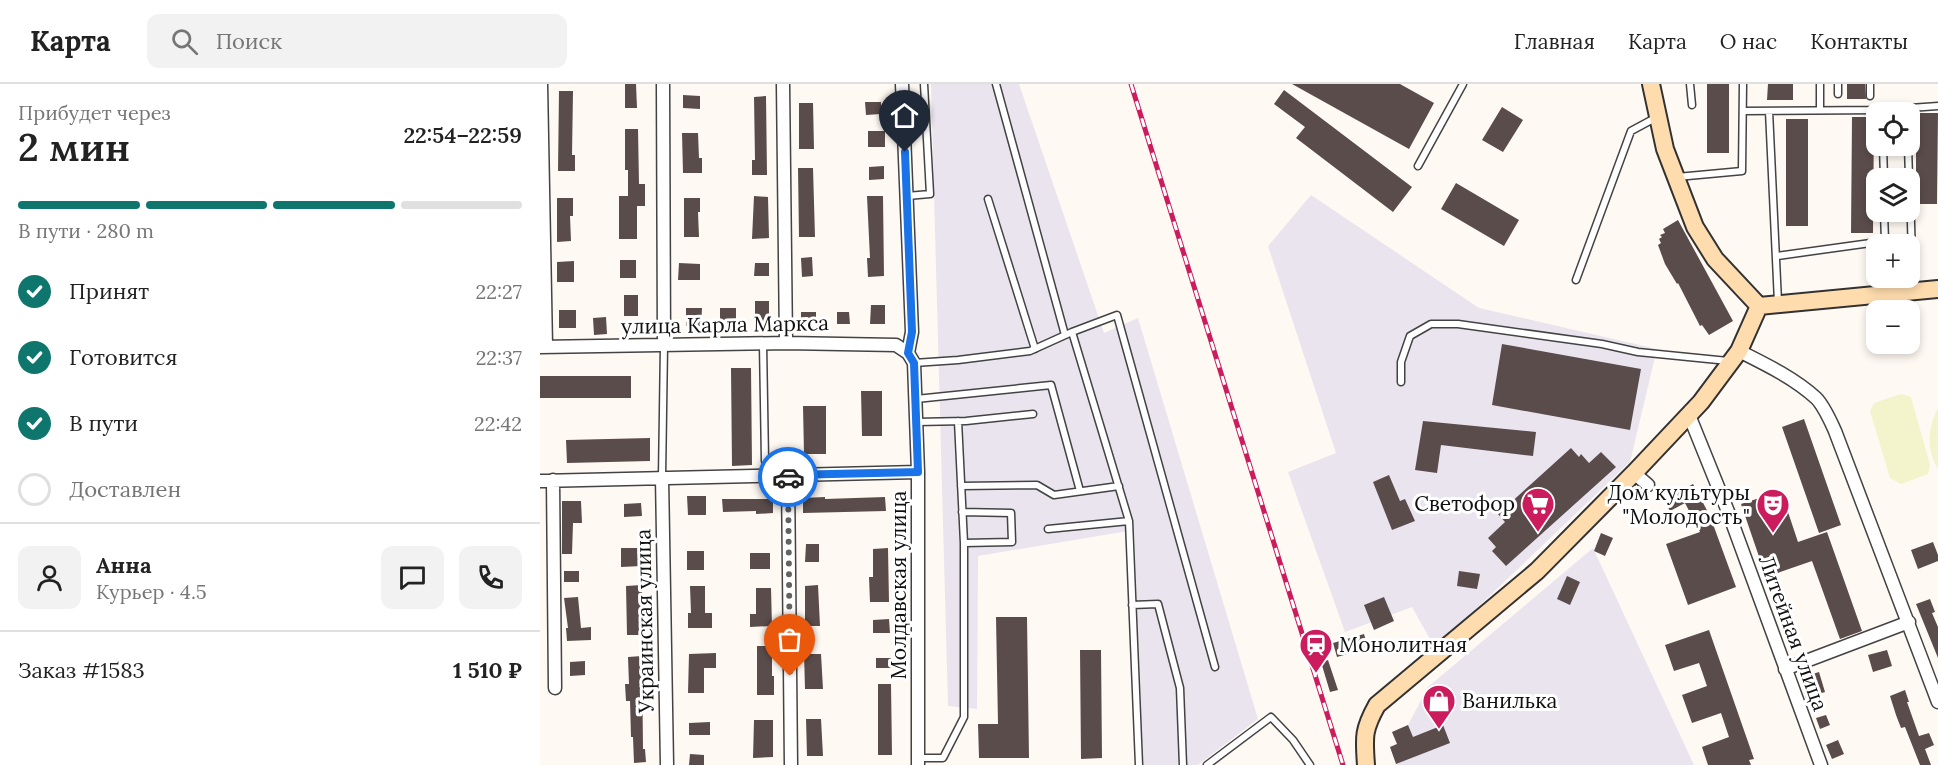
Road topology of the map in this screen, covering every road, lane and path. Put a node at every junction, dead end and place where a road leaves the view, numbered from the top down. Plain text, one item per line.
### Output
1 (541, 84) edge
2 (663, 84) edge
3 (783, 84) edge
4 (902, 84) edge
5 (924, 84) edge
6 (996, 84) edge
7 (1463, 84) edge
8 (1651, 84) edge
9 (1690, 84) edge
10 (1743, 84) edge
11 (1820, 84) edge
12 (1838, 84) edge
13 (1870, 84) edge
14 (1838, 94) dead end
15 (1870, 96) dead end
16 (1692, 105) dead end
17 (1938, 106) edge
18 (1920, 108) edge
19 (1820, 109) junction
20 (1866, 110) edge
21 (1743, 111) junction
22 (1768, 111) junction
23 (1657, 117) junction
24 (1418, 166) dead end
25 (1676, 177) junction
26 (908, 196) junction
27 (988, 200) dead end
28 (1866, 244) edge
29 (1777, 256) junction
30 (1576, 280) dead end
31 (1913, 288) edge
32 (1938, 289) edge
33 (1913, 292) junction
34 (1778, 304) junction
35 (1759, 306) junction
36 (1072, 332) junction
37 (1065, 335) junction
38 (763, 343) junction
39 (786, 343) junction
40 (664, 345) junction
41 (543, 347) edge
42 (1035, 349) junction
43 (1735, 356) junction
44 (911, 358) junction
45 (1401, 382) dead end
46 (916, 399) junction
47 (1033, 414) dead end
48 (1689, 415) junction
49 (958, 421) junction
50 (916, 422) junction
51 (765, 461) dead end
52 (918, 472) junction
53 (1634, 473) junction
54 (788, 475) junction
55 (662, 477) junction
56 (553, 480) junction
57 (540, 481) edge
58 (1648, 485) dead end
59 (961, 486) junction
60 (1119, 486) junction
61 (1080, 492) junction
62 (962, 512) junction
63 (1130, 521) junction
64 (1048, 529) dead end
65 (964, 543) junction
66 (1132, 605) junction
67 (1909, 622) junction
68 (1215, 667) dead end
69 (1785, 669) junction
70 (555, 688) dead end
71 (1938, 702) edge
72 (918, 762) edge
73 (667, 765) edge
74 (791, 765) edge
75 (1139, 765) edge
76 (1183, 765) edge
77 (1207, 765) edge
78 (1310, 765) edge
79 (1366, 765) edge
80 (1821, 765) edge

1 - 41 street
2 - 40 street
3 - 39 street
4 - 26 street, Молдавская улица
5 - 26 lane
6 - 37 lane
7 - 24 lane
8 - 23 street
9 - 16 lane
10 - 21 lane
11 - 19 lane
12 - 14 lane
13 - 15 lane
17 - 18 lane
19 - 20 lane
19 - 22 lane
21 - 22 lane
21 - 25 lane
22 - 29 lane
23 - 25 street
23 - 30 lane
25 - 35 street
26 - 44 street, Молдавская улица
27 - 42 lane
28 - 29 lane
29 - 34 lane
31 - 33 lane
32 - 33 street
33 - 34 street
34 - 35 street
35 - 43 street
36 - 37 lane
36 - 60 lane
36 - 68 lane
37 - 42 lane
38 - 39 street, улица Карла Маркса
38 - 40 street, улица Карла Маркса
38 - 51 lane
39 - 44 street, улица Карла Маркса
40 - 41 street, улица Карла Маркса
40 - 55 lane
42 - 44 lane
43 - 45 lane
43 - 48 street
43 - 67 street
44 - 46 street, Молдавская улица
46 - 50 street, Молдавская улица
46 - 61 lane
47 - 49 lane
48 - 53 street
48 - 69 street, Литейная улица
49 - 50 lane
49 - 59 lane
50 - 52 street, Молдавская улица
52 - 54 street
52 - 72 street, Молдавская улица
53 - 58 street
53 - 79 street
54 - 55 street
54 - 74 street
55 - 56 street
55 - 73 street, Украинская улица
56 - 57 street
56 - 70 street
59 - 61 lane
59 - 62 lane
60 - 61 lane
60 - 63 lane
62 - 65 lane
62 - 65 lane
63 - 64 lane
63 - 66 lane
65 - 72 lane
66 - 75 lane
66 - 76 lane
67 - 69 street
67 - 71 street
69 - 80 street, Литейная улица
77 - 78 lane

